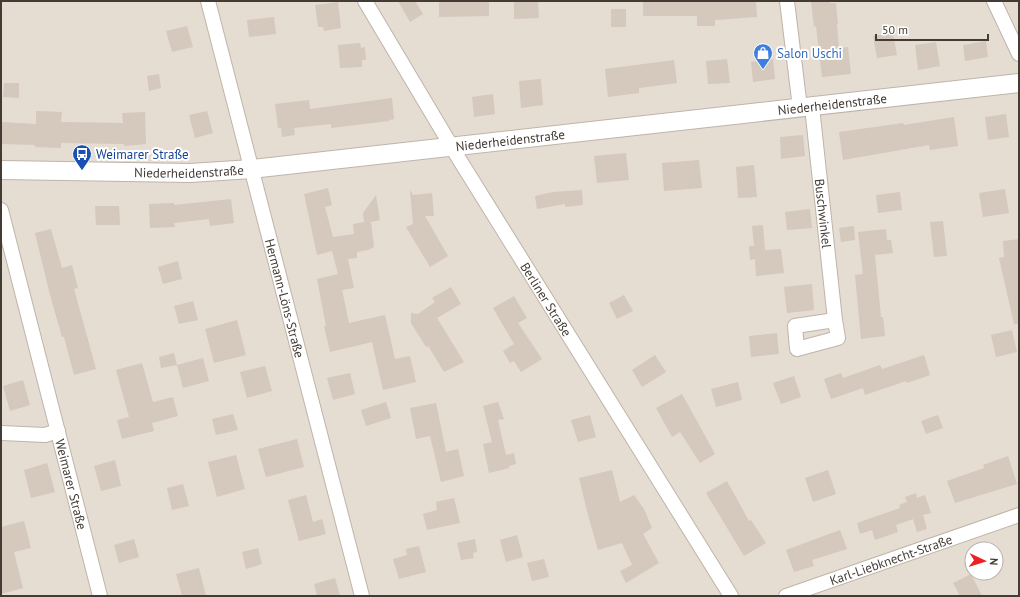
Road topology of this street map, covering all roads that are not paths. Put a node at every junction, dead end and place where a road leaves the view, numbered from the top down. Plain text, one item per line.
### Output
1 (208, 1) edge
2 (365, 1) edge
3 (787, 1) edge
4 (994, 1) edge
5 (1019, 54) edge
6 (1019, 83) edge
7 (806, 107) junction
8 (451, 146) junction
9 (252, 169) junction
10 (1, 170) edge
11 (1, 210) edge
12 (835, 320) dead end
13 (58, 432) junction
14 (1, 433) edge
15 (1019, 515) edge
16 (100, 596) edge
17 (362, 596) edge
18 (731, 596) edge
19 (786, 596) edge

1 - 9 street, Hermann-Löns-Straße
2 - 8 street, Berliner Straße
3 - 7 street, Buschwinkel
4 - 5 street
6 - 7 street, Niederheidenstraße
7 - 8 street, Niederheidenstraße
7 - 12 street, Buschwinkel
8 - 9 street, Niederheidenstraße
8 - 18 street, Berliner Straße
9 - 10 street, Niederheidenstraße
9 - 17 street, Hermann-Löns-Straße
11 - 13 street, Weimarer Straße
13 - 14 street
13 - 16 street, Weimarer Straße
15 - 19 street, Karl-Liebknecht-Straße

